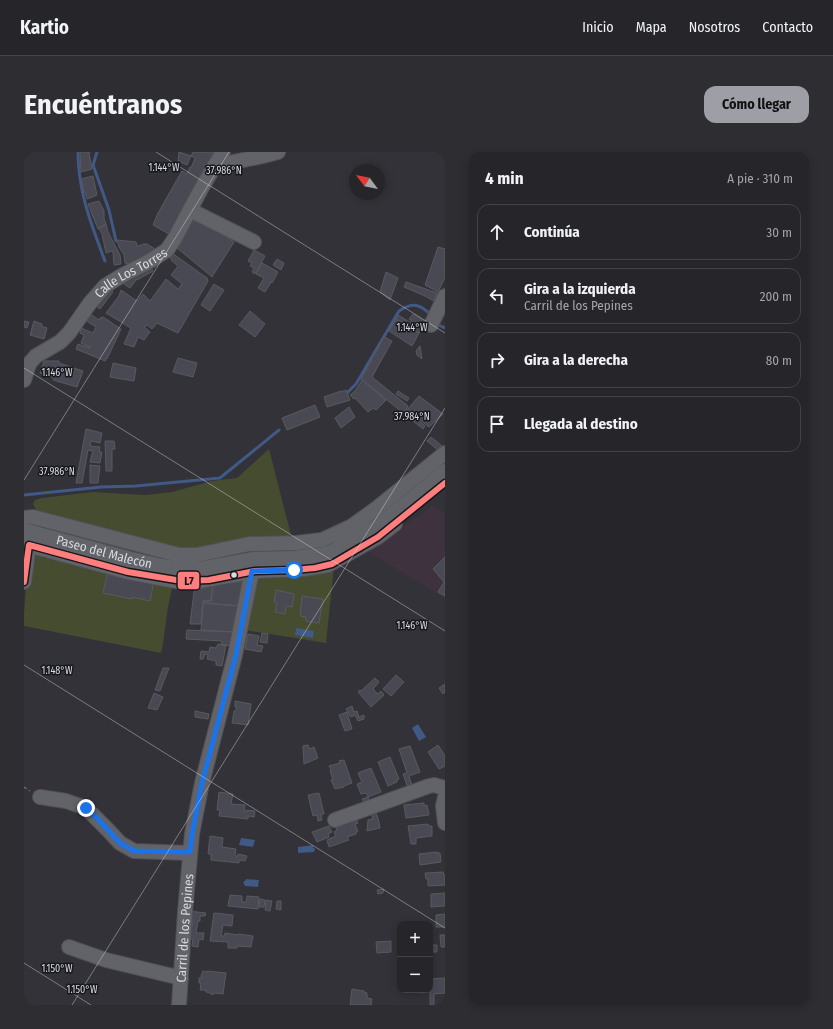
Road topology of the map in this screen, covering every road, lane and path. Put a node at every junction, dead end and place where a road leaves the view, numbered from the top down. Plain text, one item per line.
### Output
1 (223, 152) edge
2 (278, 152) edge
3 (214, 166) junction
4 (190, 210) junction
5 (254, 242) dead end
6 (445, 296) edge
7 (431, 325) dead end
8 (24, 380) edge
9 (445, 453) edge
10 (445, 471) edge
11 (445, 483) edge
12 (24, 518) edge
13 (24, 532) edge
14 (26, 545) edge
15 (252, 571) junction
16 (24, 582) edge
17 (445, 788) edge
18 (40, 797) dead end
19 (445, 797) edge
20 (335, 820) dead end
21 (445, 823) edge
22 (190, 852) junction
23 (69, 947) dead end
24 (181, 978) junction
25 (179, 1005) edge

1 - 3 street, Calle Los Torres
2 - 3 street
3 - 4 street, Calle Los Torres
4 - 5 street
4 - 8 street, Calle Los Torres
6 - 7 street
9 - 12 street
10 - 13 street, Paseo del Malecón
11 - 15 street
14 - 15 street
14 - 16 street
15 - 22 street, Carril de los Pepines
17 - 20 street
18 - 22 street
19 - 21 street
22 - 24 street, Carril de los Pepines
23 - 24 street
24 - 25 street, Carril de los Pepines

